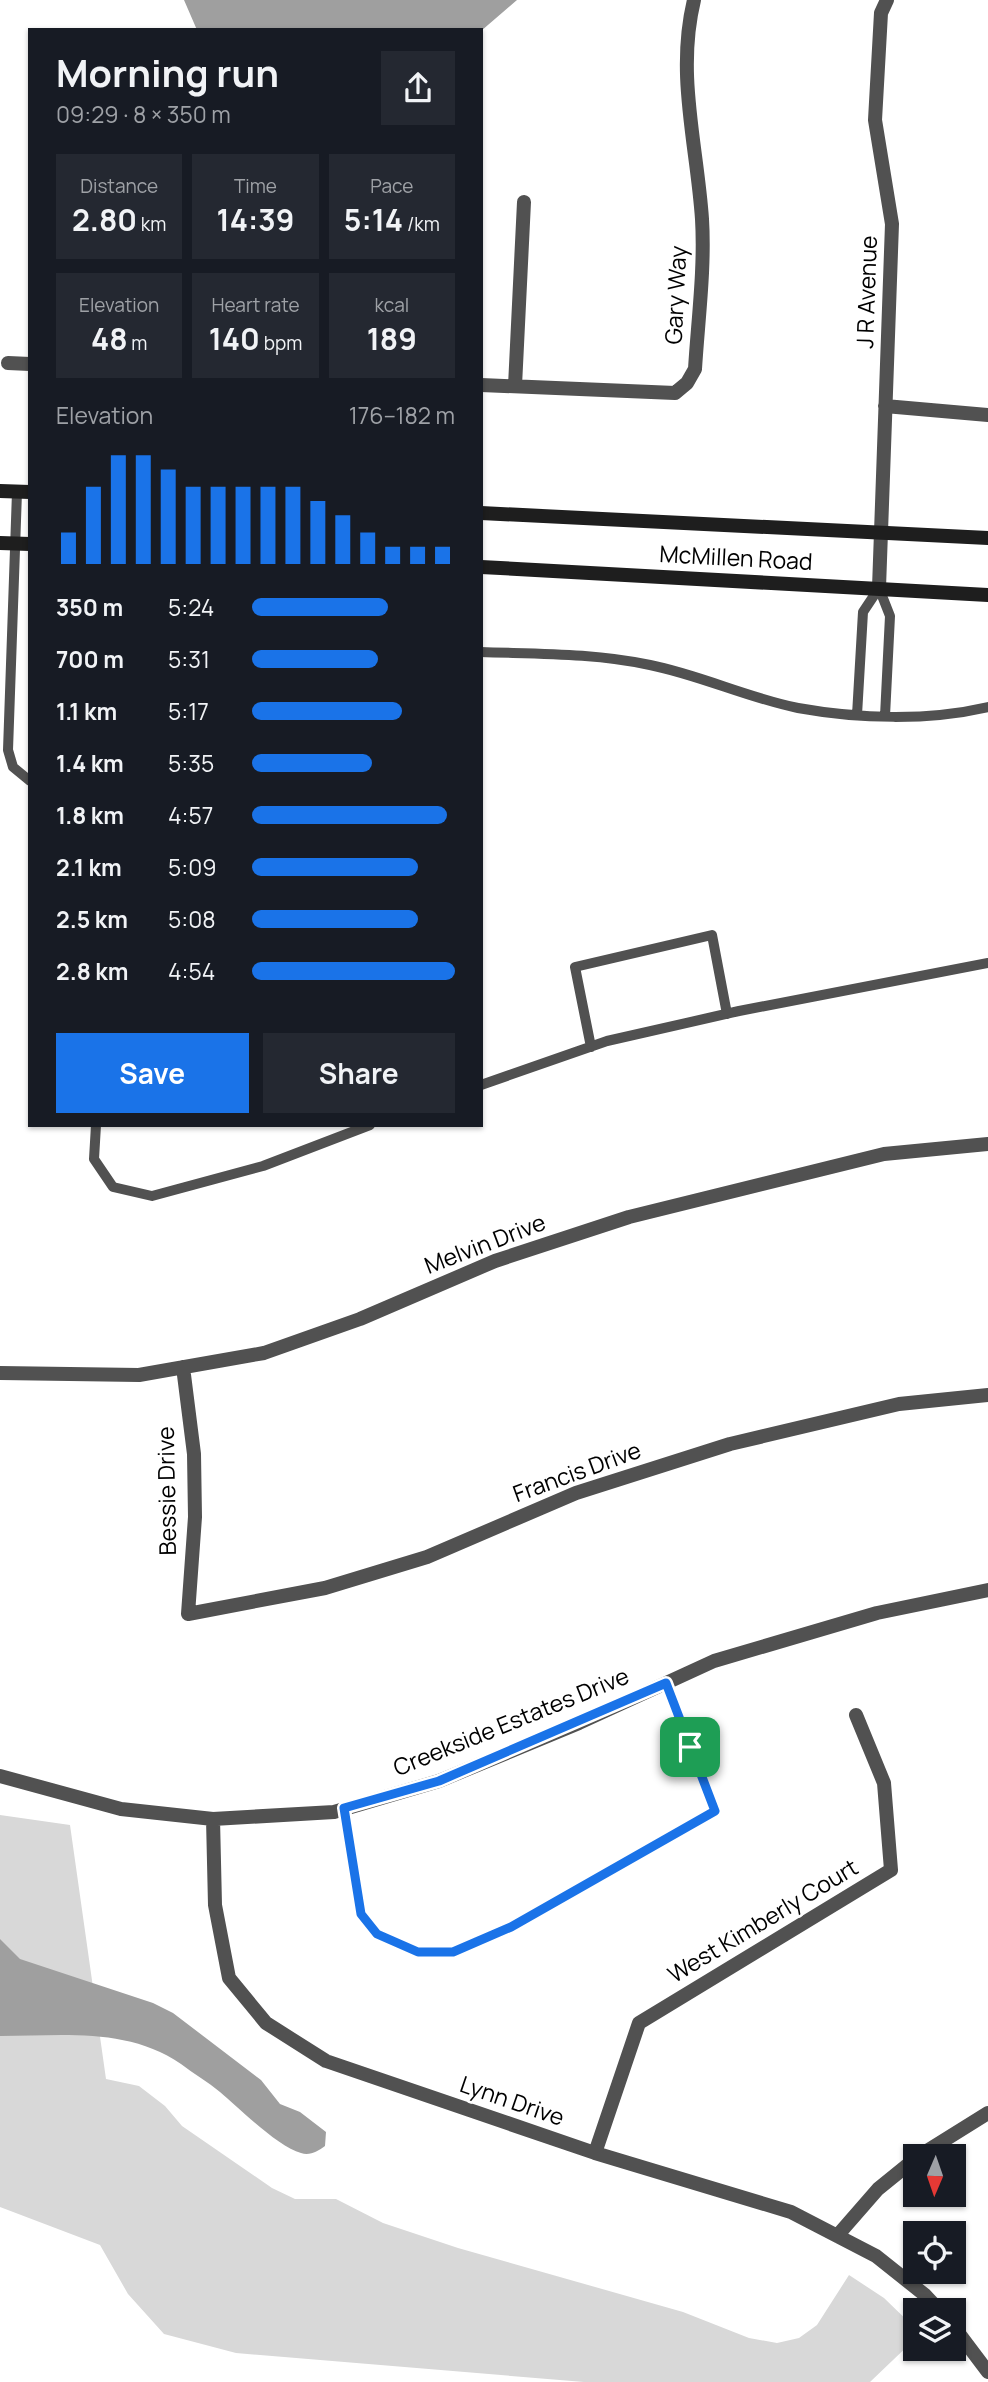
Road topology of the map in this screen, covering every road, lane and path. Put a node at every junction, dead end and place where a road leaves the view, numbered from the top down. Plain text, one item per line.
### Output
1 (694, 0) edge
2 (887, 0) edge
3 (524, 202) dead end
4 (8, 363) dead end
5 (28, 364) edge
6 (483, 385) edge
7 (515, 386) junction
8 (885, 406) junction
9 (988, 415) edge
10 (0, 491) edge
11 (23, 492) edge
12 (483, 513) edge
13 (880, 532) junction
14 (988, 538) edge
15 (7, 543) edge
16 (28, 544) edge
17 (483, 567) edge
18 (878, 589) junction
19 (988, 595) edge
20 (483, 652) edge
21 (988, 707) edge
22 (857, 715) junction
23 (885, 716) junction
24 (28, 779) edge
25 (988, 963) edge
26 (727, 1014) junction
27 (590, 1047) junction
28 (483, 1084) edge
29 (96, 1127) edge
30 (365, 1127) edge
31 (988, 1143) edge
32 (183, 1367) junction
33 (0, 1373) edge
34 (988, 1395) edge
35 (988, 1590) edge
36 (188, 1614) joint
37 (666, 1683) junction
38 (856, 1715) dead end
39 (0, 1776) edge
40 (344, 1808) junction
41 (213, 1819) junction
42 (988, 2113) edge
43 (938, 2144) edge
44 (595, 2154) junction
45 (903, 2169) edge
46 (837, 2236) junction
47 (928, 2298) edge
48 (966, 2343) edge
49 (988, 2372) edge

1 - 7 street, Gary Way
2 - 8 street, J R Avenue
3 - 7 street
4 - 5 street
6 - 7 street, Gary Way
8 - 9 street
8 - 13 street, J R Avenue
10 - 11 main road
11 - 15 lane
12 - 13 main road, McMillen Road
13 - 14 main road, McMillen Road
13 - 18 street, J R Avenue
15 - 16 main road
15 - 24 lane
17 - 18 main road, McMillen Road
18 - 19 main road, McMillen Road
18 - 22 lane
18 - 23 lane
20 - 22 lane
21 - 23 lane
22 - 23 lane
25 - 26 lane
26 - 27 lane
26 - 27 lane
27 - 28 lane
29 - 30 lane
31 - 32 street, Melvin Drive
32 - 33 street, Melvin Drive
32 - 36 street, Bessie Drive
34 - 36 street, Francis Drive
35 - 37 street, Creekside Estates Drive
37 - 40 street, Creekside Estates Drive
37 - 40 lane
38 - 44 street, West Kimberly Court
39 - 41 street, Creekside Estates Drive
40 - 41 street, Creekside Estates Drive
41 - 44 street, Lynn Drive
42 - 43 street
44 - 46 street, Lynn Drive
45 - 46 street
46 - 47 street, Lynn Drive
48 - 49 street

